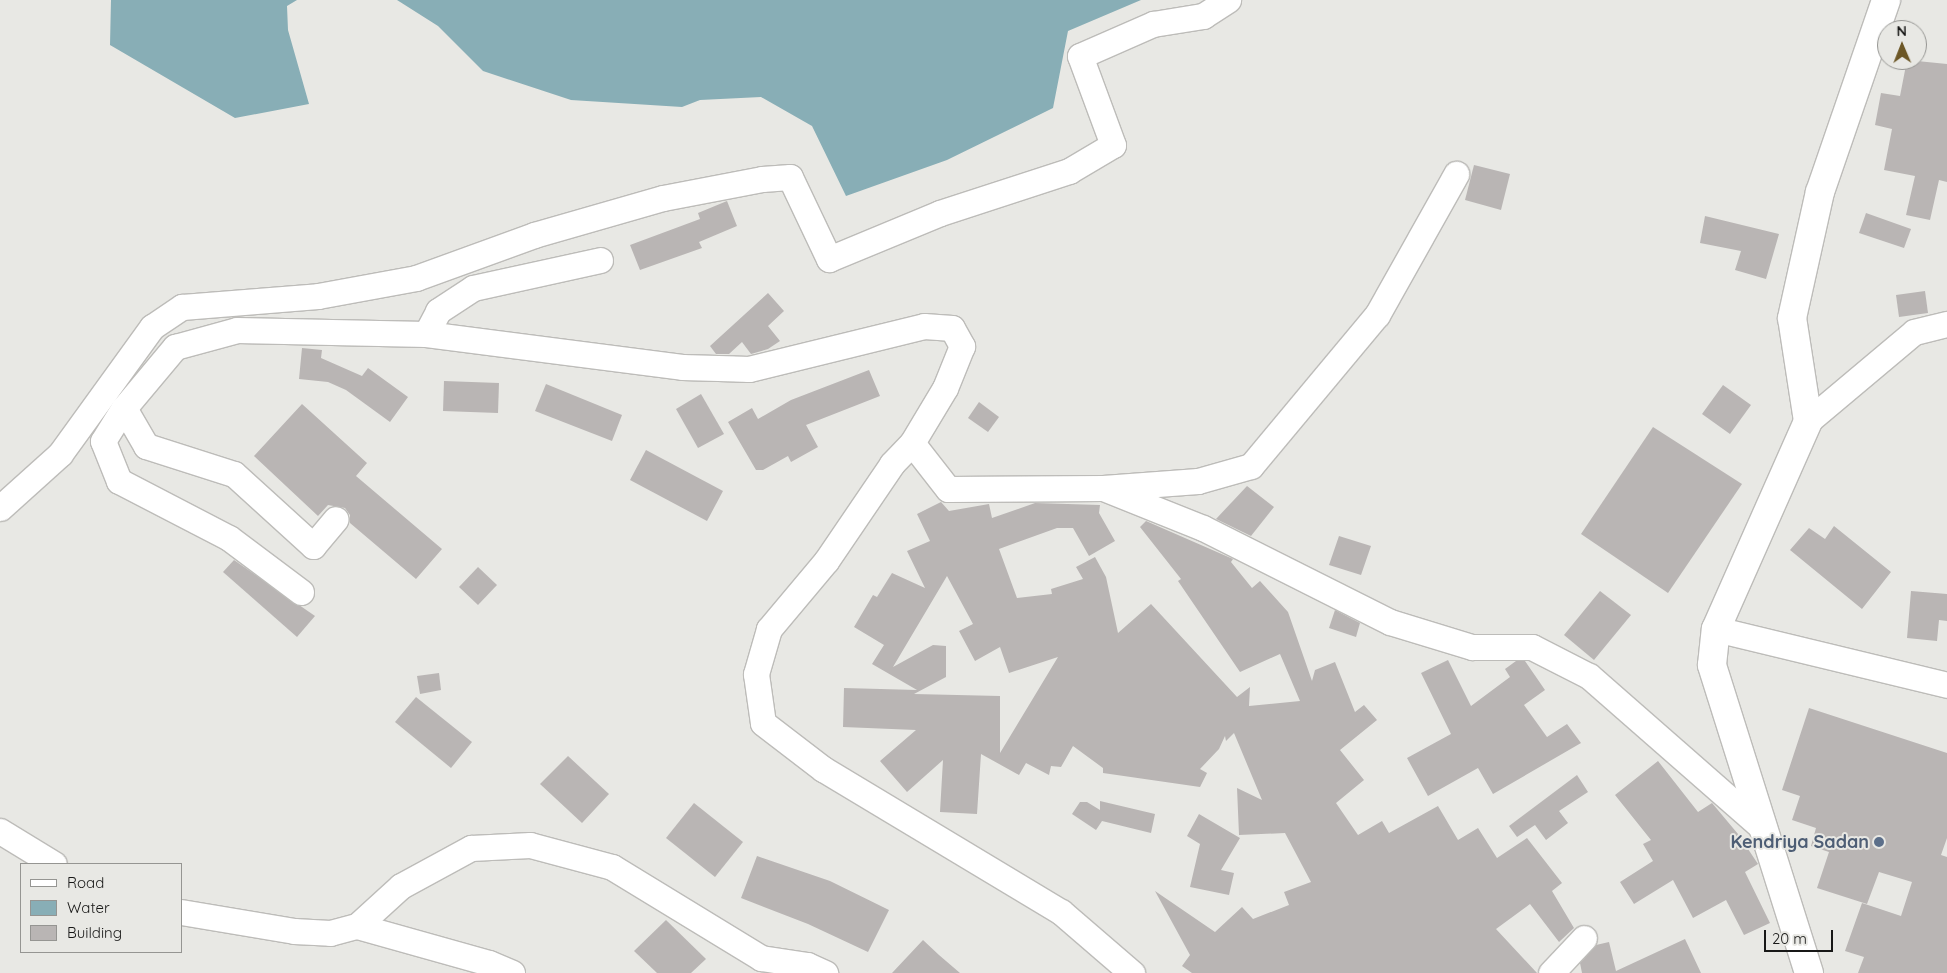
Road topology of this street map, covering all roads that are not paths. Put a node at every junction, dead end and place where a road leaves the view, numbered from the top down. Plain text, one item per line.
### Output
1 (1228, 0) edge
2 (1886, 0) edge
3 (1456, 174) dead end
4 (600, 260) dead end
5 (1947, 324) edge
6 (426, 334) junction
7 (124, 408) junction
8 (1808, 421) junction
9 (912, 443) junction
10 (1103, 488) junction
11 (0, 508) edge
12 (336, 519) dead end
13 (301, 592) dead end
14 (1716, 629) junction
15 (1947, 685) edge
16 (1764, 829) junction
17 (0, 830) edge
18 (52, 863) edge
19 (182, 912) edge
20 (358, 926) junction
21 (1584, 938) dead end
22 (764, 965) edge
23 (512, 973) edge
24 (825, 973) edge
25 (1132, 973) edge
26 (1552, 973) edge
27 (1810, 973) edge

1 - 11 street
2 - 8 street
3 - 10 street
4 - 6 street
5 - 8 street
6 - 7 street
6 - 9 street
7 - 12 street
7 - 13 street
8 - 14 street
9 - 10 street
9 - 25 street
10 - 16 street
14 - 15 street
14 - 16 street
16 - 27 street
17 - 18 street
19 - 20 street
20 - 22 street
20 - 23 street
21 - 26 street
22 - 24 street

